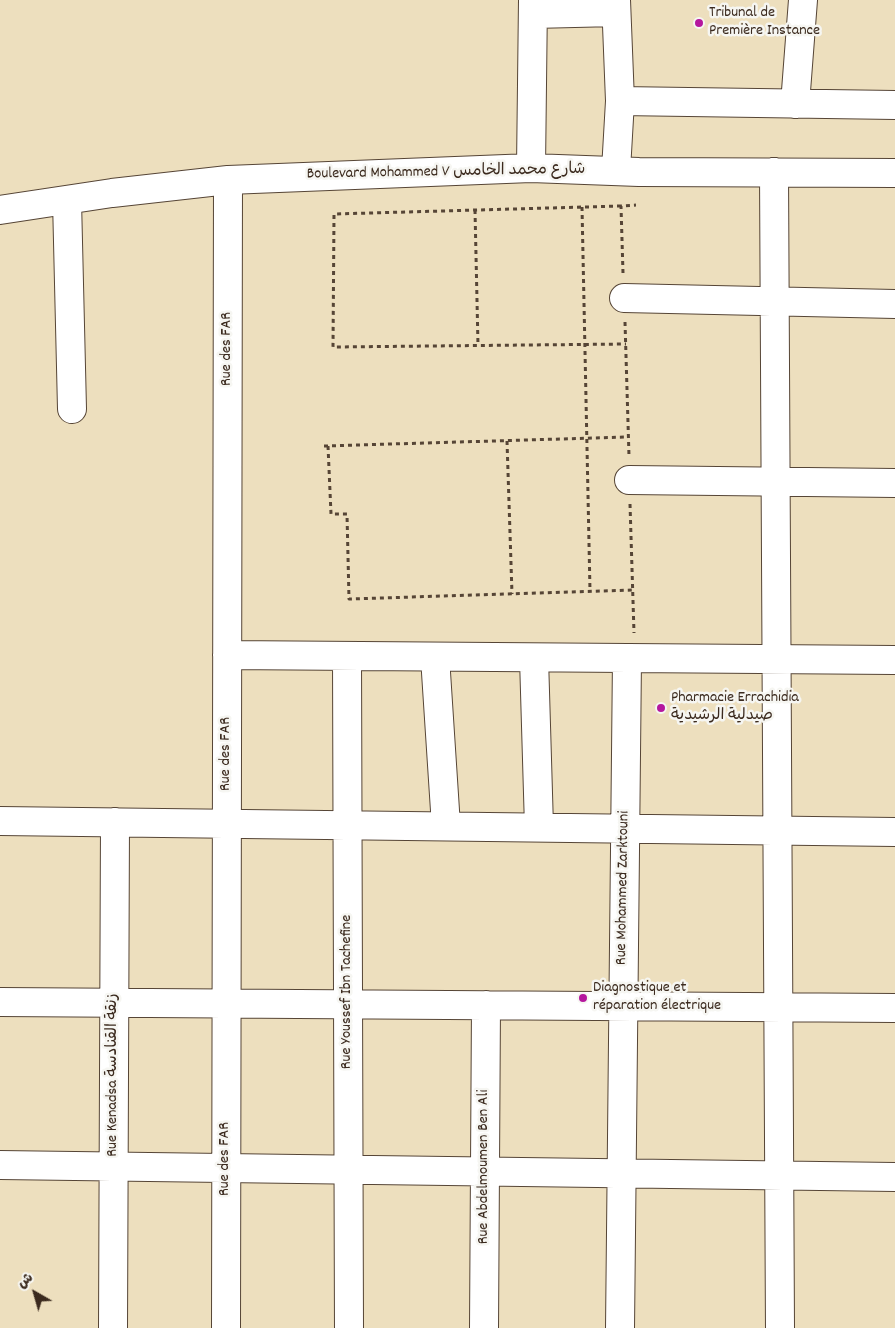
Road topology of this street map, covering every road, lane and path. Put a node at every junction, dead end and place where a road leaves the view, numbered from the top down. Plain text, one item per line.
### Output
1 (803, 0) edge
2 (616, 6) edge
3 (533, 7) edge
4 (620, 102) junction
5 (795, 104) junction
6 (895, 105) edge
7 (531, 168) junction
8 (616, 170) junction
9 (774, 172) junction
10 (895, 173) edge
11 (228, 180) junction
12 (67, 200) junction
13 (636, 205) dead end
14 (621, 206) junction
15 (582, 208) junction
16 (0, 210) edge
17 (475, 210) junction
18 (624, 298) junction
19 (775, 302) junction
20 (895, 304) edge
21 (585, 344) junction
22 (626, 344) junction
23 (478, 345) junction
24 (72, 409) dead end
25 (628, 437) junction
26 (587, 439) junction
27 (507, 441) junction
28 (629, 480) junction
29 (776, 482) junction
30 (895, 484) edge
31 (632, 590) junction
32 (590, 591) junction
33 (512, 594) junction
34 (227, 656) junction
35 (347, 656) junction
36 (435, 657) junction
37 (534, 658) junction
38 (630, 658) junction
39 (777, 659) junction
40 (895, 660) edge
41 (0, 820) edge
42 (115, 822) junction
43 (227, 824) junction
44 (348, 825) junction
45 (446, 826) junction
46 (539, 827) junction
47 (625, 828) junction
48 (777, 830) junction
49 (895, 832) edge
50 (0, 1002) edge
51 (114, 1003) junction
52 (227, 1003) junction
53 (348, 1004) junction
54 (486, 1005) junction
55 (623, 1006) junction
56 (778, 1007) junction
57 (895, 1008) edge
58 (0, 1165) edge
59 (114, 1167) junction
60 (226, 1168) junction
61 (349, 1170) junction
62 (485, 1172) junction
63 (622, 1174) junction
64 (779, 1176) junction
65 (895, 1178) edge
66 (113, 1328) edge
67 (226, 1328) edge
68 (349, 1328) edge
69 (484, 1328) edge
70 (620, 1328) edge
71 (780, 1328) edge

1 - 5 street
2 - 3 street
2 - 4 street
3 - 7 street
4 - 5 street
4 - 8 street
5 - 6 street
7 - 8 street, Boulevard Mohammed V شارع محمد الخامس
7 - 11 street, Boulevard Mohammed V شارع محمد الخامس
8 - 9 street, Boulevard Mohammed V شارع محمد الخامس
9 - 10 street, Boulevard Mohammed V شارع محمد الخامس
9 - 19 street
11 - 12 street, Boulevard Mohammed V شارع محمد الخامس
11 - 34 street, Rue des FAR
12 - 16 street, Boulevard Mohammed V شارع محمد الخامس
12 - 24 street
13 - 14 path
14 - 15 path
14 - 18 path
15 - 17 path
15 - 21 path
17 - 23 path
17 - 23 path
18 - 19 street
18 - 22 path
19 - 20 street
19 - 29 street
21 - 22 path
21 - 23 path
21 - 26 path
22 - 25 path
25 - 26 path
25 - 28 path
26 - 27 path
26 - 32 path
27 - 33 path
27 - 33 path
28 - 29 street
28 - 31 path
29 - 30 street
29 - 39 street
31 - 32 path
31 - 38 path
32 - 33 path
34 - 35 street
34 - 43 street, Rue des FAR
35 - 36 street
35 - 44 street, Rue Youssef Ibn Tachefine
36 - 37 street
36 - 45 street
37 - 38 street
37 - 46 street
38 - 39 street
38 - 47 street, Rue Mohammed Zarktouni
39 - 40 street
39 - 48 street
41 - 42 street
42 - 43 street
42 - 51 street, Rue Kenadsa زنقة القنادسة
43 - 44 street
43 - 52 street, Rue des FAR
44 - 45 street
44 - 53 street, Rue Youssef Ibn Tachefine
45 - 46 street
46 - 47 street
47 - 48 street
47 - 55 street, Rue Mohammed Zarktouni
48 - 49 street
48 - 56 street
50 - 51 street
51 - 52 street
51 - 59 street, Rue Kenadsa زنقة القنادسة
52 - 53 street
52 - 60 street, Rue des FAR
53 - 54 street
53 - 61 street, Rue Youssef Ibn Tachefine
54 - 55 street
54 - 62 street, Rue Abdelmoumen Ben Ali
55 - 56 street
55 - 63 street, Rue Mohammed Zarktouni
56 - 57 street
56 - 64 street
58 - 59 street
59 - 60 street
59 - 66 street, Rue Kenadsa زنقة القنادسة
60 - 61 street
60 - 67 street, Rue des FAR
61 - 62 street
61 - 68 street, Rue Youssef Ibn Tachefine
62 - 63 street
62 - 69 street, Rue Abdelmoumen Ben Ali
63 - 64 street
63 - 70 street, Rue Mohammed Zarktouni
64 - 65 street
64 - 71 street

